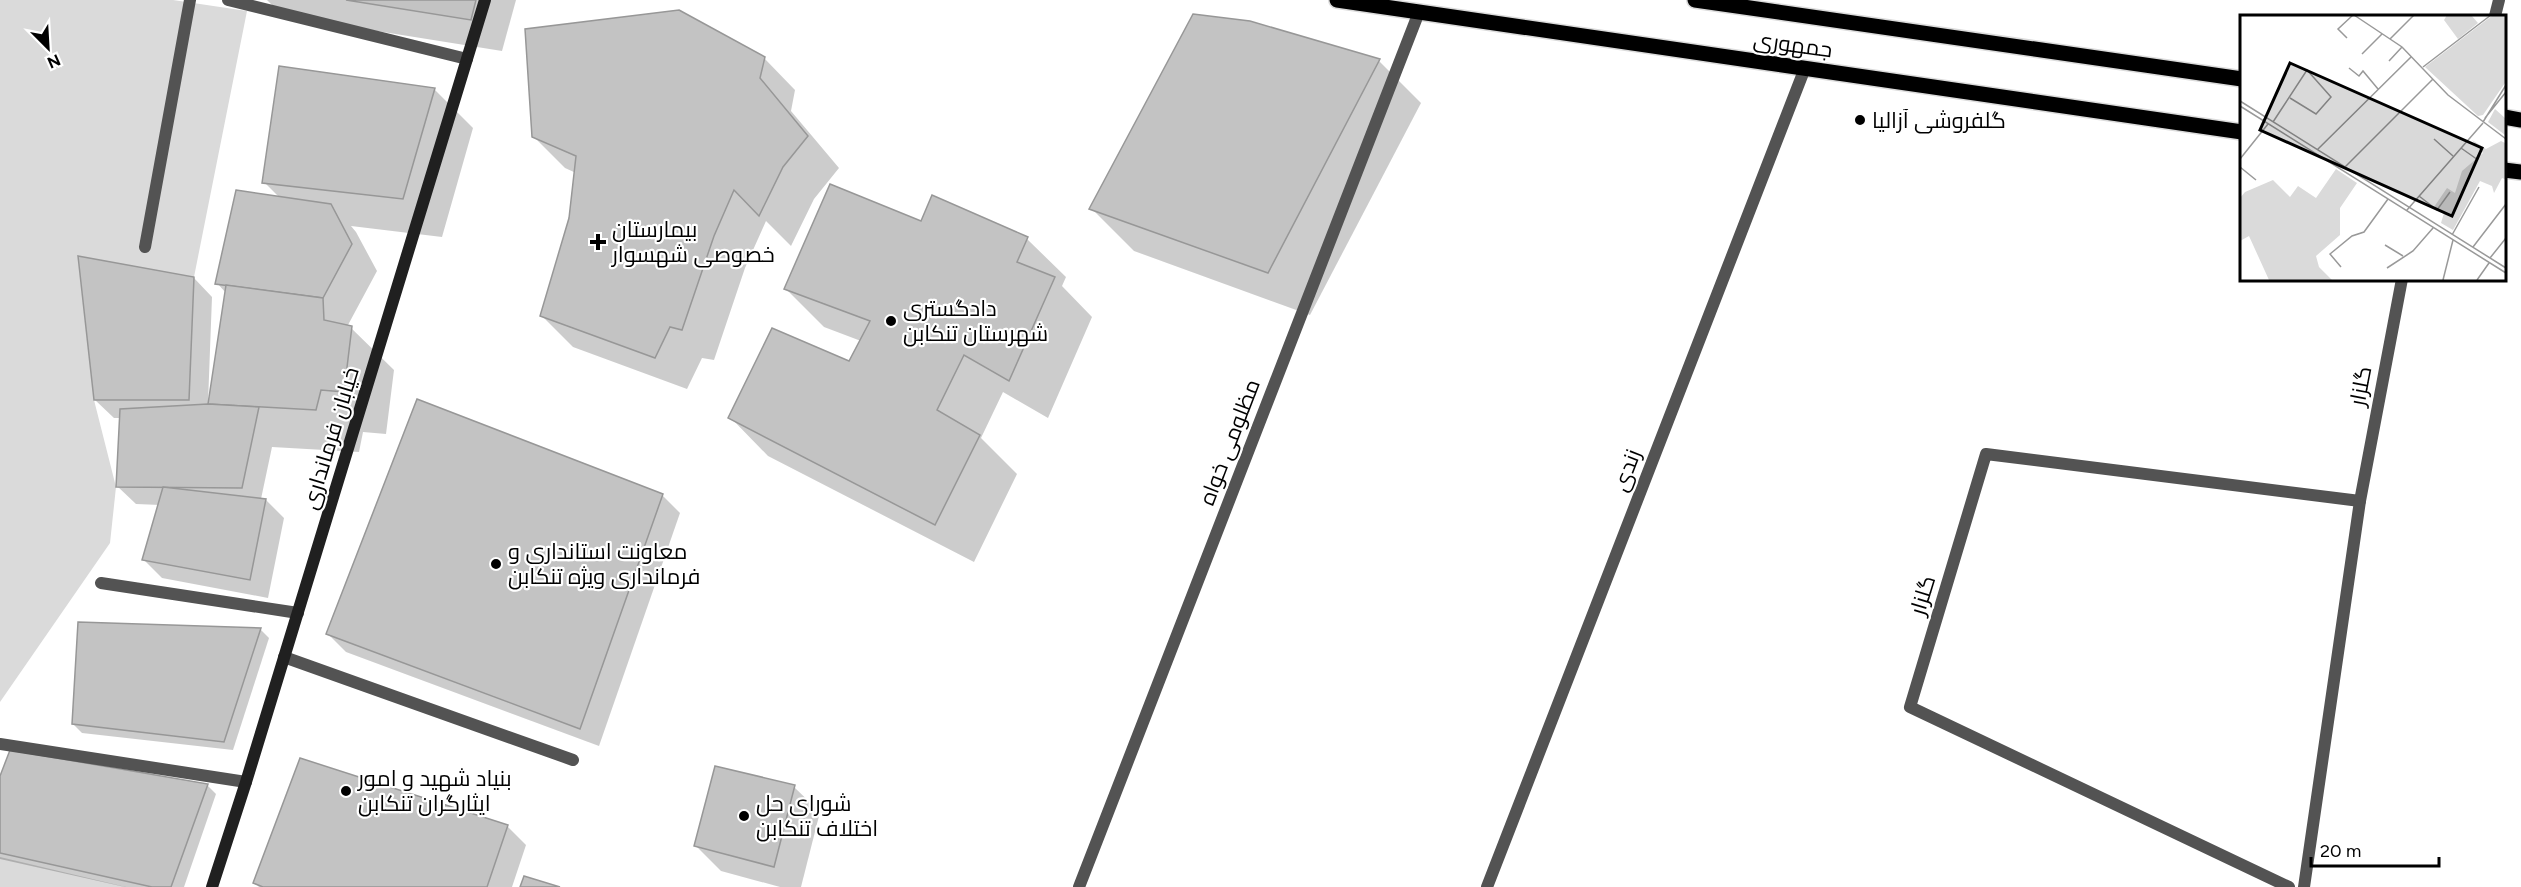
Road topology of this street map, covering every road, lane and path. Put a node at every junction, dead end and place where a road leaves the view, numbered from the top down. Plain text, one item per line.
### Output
1 (190, 0) edge
2 (228, 0) edge
3 (485, 0) edge
4 (1337, 0) edge
5 (1695, 0) edge
6 (2499, 0) edge
7 (1419, 12) junction
8 (2495, 15) edge
9 (467, 59) junction
10 (1805, 68) junction
11 (2240, 79) edge
12 (2506, 117) edge
13 (2521, 120) edge
14 (2240, 132) edge
15 (2506, 170) edge
16 (2521, 172) edge
17 (145, 247) dead end
18 (2402, 280) edge
19 (2360, 501) junction
20 (101, 583) dead end
21 (298, 613) junction
22 (284, 657) junction
23 (0, 744) edge
24 (573, 760) dead end
25 (246, 782) junction
26 (212, 887) edge
27 (1079, 887) edge
28 (1487, 887) edge
29 (2289, 887) edge
30 (2304, 887) edge

1 - 17 street
2 - 9 street
3 - 9 main road, خیابان فرمانداری
4 - 7 main road, جمهوری
5 - 11 main road, جمهوری
6 - 8 street
7 - 10 main road, جمهوری
7 - 27 street, مظلومی خواه
9 - 21 main road, خیابان فرمانداری
10 - 14 main road, جمهوری
10 - 28 street, زندی
12 - 13 main road
15 - 16 main road
18 - 19 street, گلزار
19 - 29 street, گلزار
19 - 30 street, گلزار
20 - 21 street
21 - 22 main road, خیابان فرمانداری
22 - 24 street
22 - 25 main road, خیابان فرمانداری
23 - 25 street
25 - 26 main road, خیابان فرمانداری

